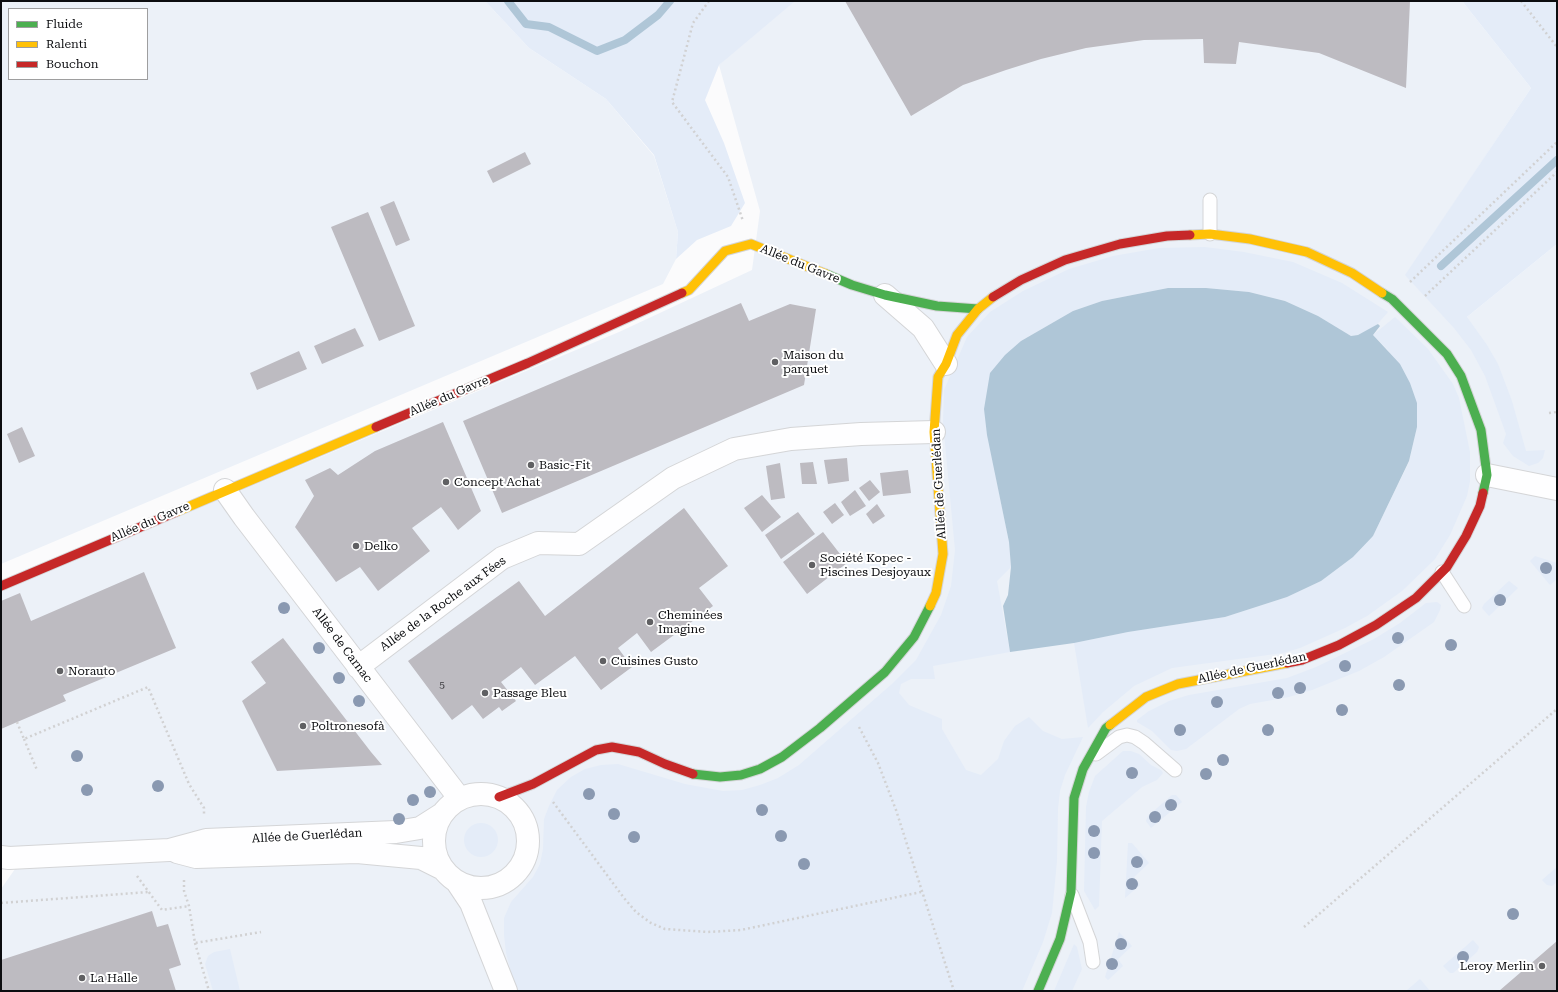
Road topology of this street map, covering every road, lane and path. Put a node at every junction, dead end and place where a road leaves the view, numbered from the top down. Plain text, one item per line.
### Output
1 (709, 1) edge
2 (1521, 1) edge
3 (1557, 47) edge
4 (1557, 142) edge
5 (1557, 172) edge
6 (1210, 200) dead end
7 (1210, 234) junction
8 (751, 244) junction
9 (885, 295) junction
10 (1392, 299) junction
11 (978, 310) junction
12 (1407, 314) junction
13 (946, 364) junction
14 (1557, 412) edge
15 (1549, 413) dead end
16 (934, 432) junction
17 (1487, 475) junction
18 (1557, 489) edge
19 (225, 490) junction
20 (1442, 572) junction
21 (1, 586) edge
22 (1464, 606) dead end
23 (358, 667) junction
24 (1557, 708) edge
25 (842, 709) junction
26 (17, 722) dead end
27 (24, 739) junction
28 (1088, 759) junction
29 (37, 770) dead end
30 (1175, 770) dead end
31 (533, 784) junction
32 (499, 797) junction
33 (460, 799) junction
34 (442, 814) junction
35 (216, 840) junction
36 (169, 850) junction
37 (4, 859) edge
38 (134, 871) dead end
39 (450, 875) junction
40 (184, 877) dead end
41 (148, 892) junction
42 (921, 892) junction
43 (1071, 892) junction
44 (1, 903) edge
45 (189, 906) junction
46 (1304, 927) dead end
47 (261, 932) dead end
48 (195, 943) junction
49 (1093, 962) dead end
50 (503, 988) edge
51 (209, 991) edge
52 (954, 991) edge
53 (1038, 991) edge

1 - 8 path
2 - 3 path
4 - 10 path
5 - 12 path
6 - 7 lane
7 - 10 street, Allée de Guerlédan
7 - 11 street, Allée de Guerlédan
8 - 9 street, Allée du Gavre
8 - 19 street, Allée du Gavre
9 - 11 street, Allée du Gavre
9 - 13 street, Allée du Gavre
10 - 12 street, Allée de Guerlédan
11 - 13 street, Allée de Guerlédan
12 - 17 street, Allée de Guerlédan
13 - 16 street, Allée de Guerlédan
14 - 15 path
16 - 23 street, Allée de la Roche aux Fées
16 - 25 street, Allée de Guerlédan
17 - 18 street
17 - 20 street, Allée de Guerlédan
19 - 21 street, Allée du Gavre
19 - 23 street, Allée de Carnac
20 - 22 lane
20 - 28 street, Allée de Guerlédan
23 - 33 street, Allée de Carnac
24 - 46 path
25 - 31 street, Allée de Guerlédan
25 - 42 path
26 - 27 path
27 - 29 path
27 - 35 path
28 - 30 lane
28 - 43 street, Allée de Guerlédan
31 - 32 street, Allée de Guerlédan
31 - 42 path
32 - 33 street
32 - 39 street
33 - 34 street
34 - 35 street, Allée de Guerlédan
34 - 39 street
35 - 36 street, Allée de Guerlédan
36 - 37 street, Allée de Guerlédan
36 - 39 street, Allée de Guerlédan
38 - 41 path
39 - 50 street
40 - 45 path
41 - 44 path
41 - 45 path
42 - 52 path
43 - 49 lane
43 - 53 street, Allée de Guerlédan
45 - 48 path
47 - 48 path
48 - 51 path

